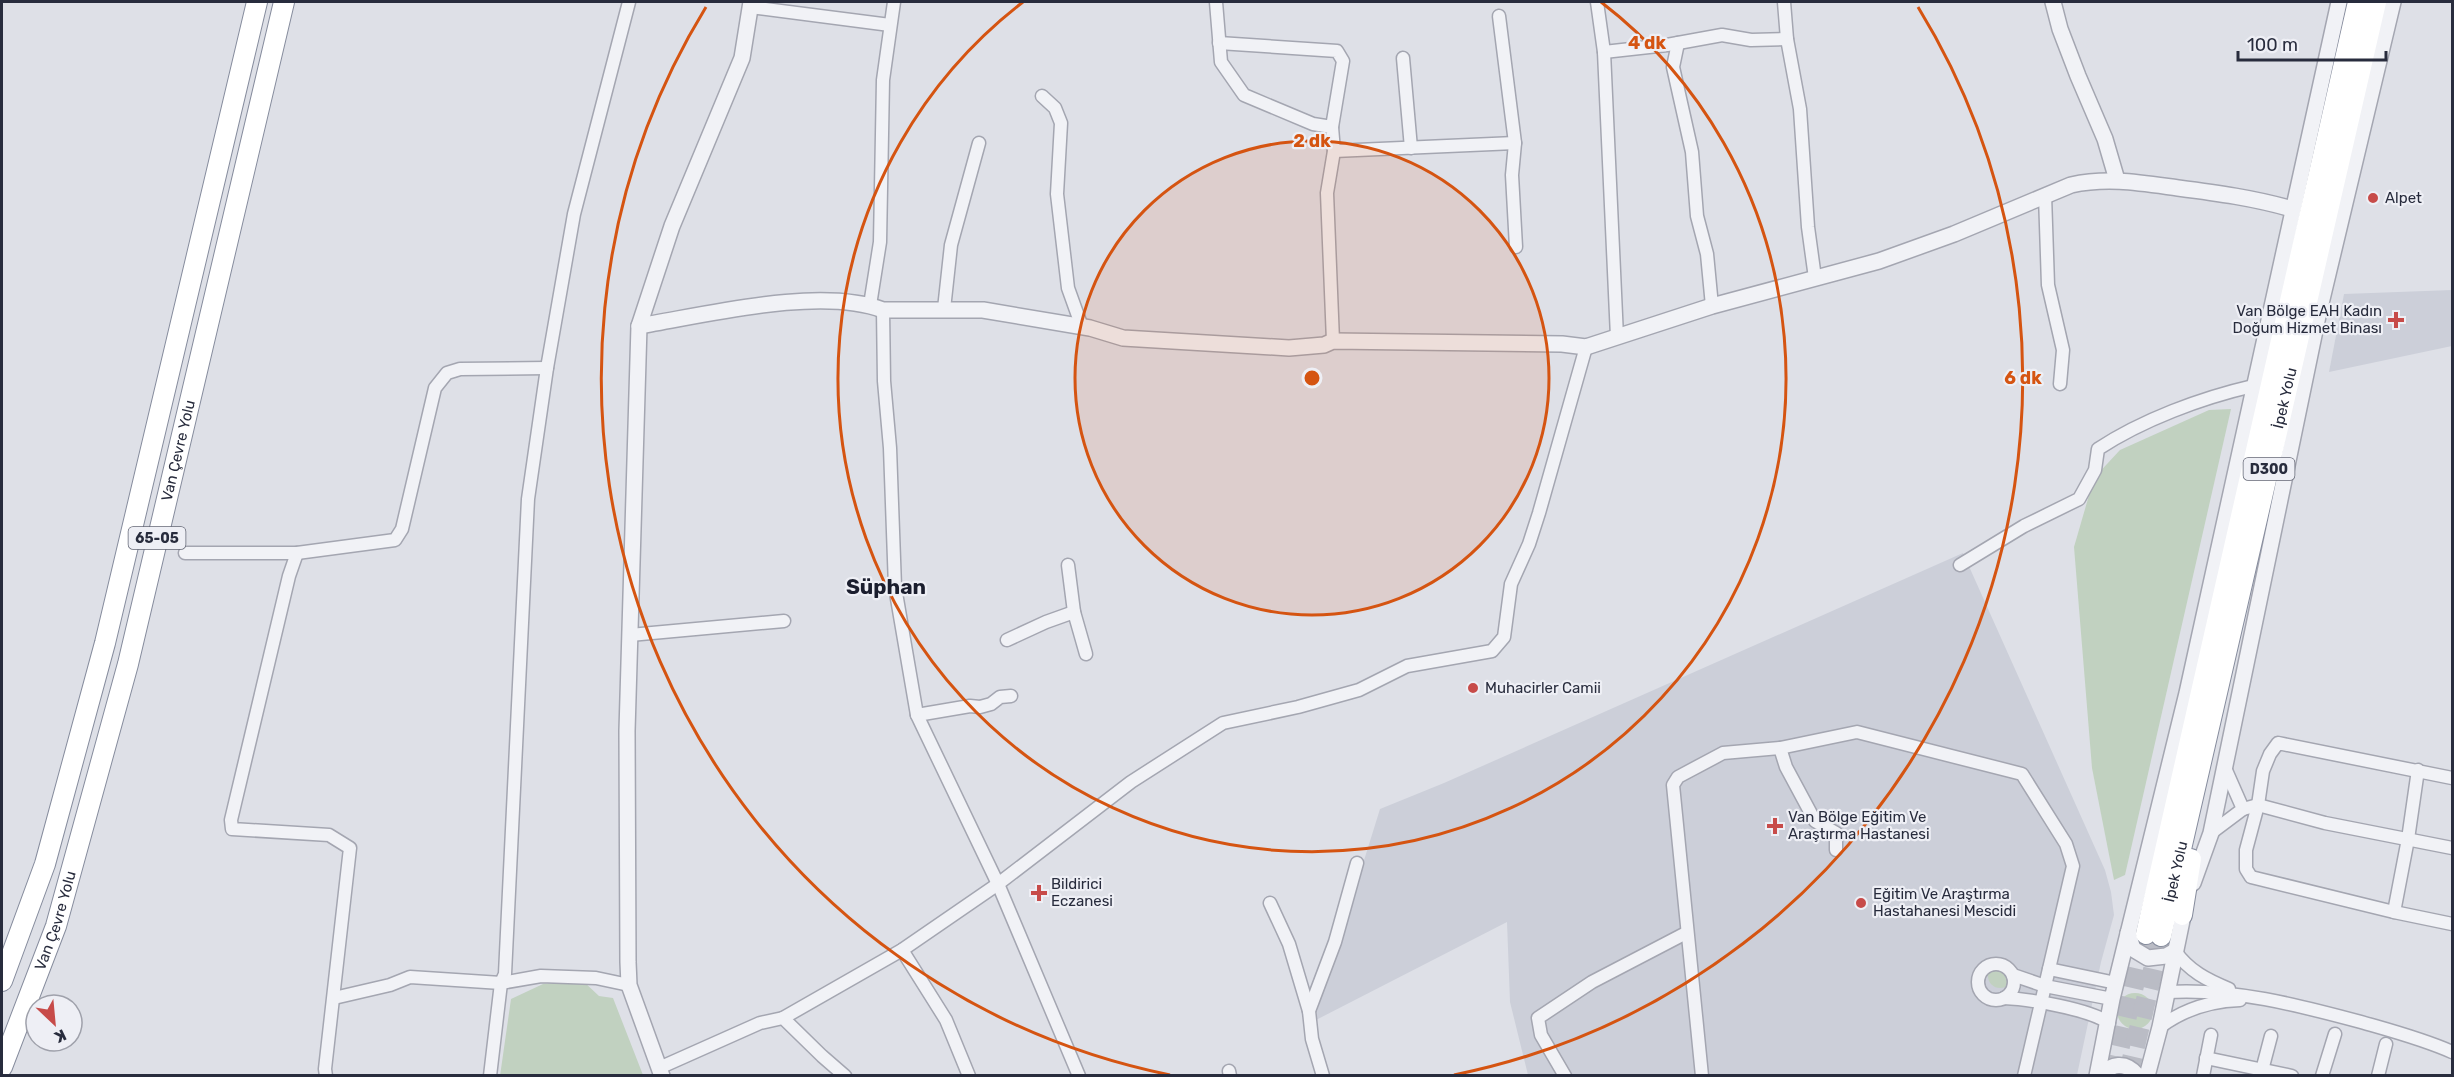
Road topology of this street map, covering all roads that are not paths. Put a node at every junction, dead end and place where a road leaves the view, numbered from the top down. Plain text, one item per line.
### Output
1 (257, 2) edge
2 (284, 2) edge
3 (629, 2) edge
4 (894, 2) edge
5 (1216, 2) edge
6 (1597, 2) edge
7 (1784, 2) edge
8 (2053, 2) edge
9 (2339, 2) edge
10 (2358, 2) edge
11 (2376, 2) edge
12 (2393, 2) edge
13 (751, 4) edge
14 (1499, 16) dead end
15 (890, 25) junction
16 (1787, 39) junction
17 (1219, 43) junction
18 (1678, 43) junction
19 (1604, 52) junction
20 (1403, 58) dead end
21 (1042, 96) dead end
22 (1332, 127) junction
23 (979, 143) dead end
24 (1515, 143) junction
25 (1411, 148) junction
26 (1334, 151) junction
27 (2116, 180) junction
28 (2045, 195) junction
29 (2292, 209) junction
30 (1516, 247) dead end
31 (1815, 278) junction
32 (1712, 306) junction
33 (877, 307) junction
34 (944, 309) junction
35 (639, 326) junction
36 (1082, 327) junction
37 (1617, 337) junction
38 (1333, 341) junction
39 (1586, 347) junction
40 (547, 368) junction
41 (2060, 384) dead end
42 (2253, 386) junction
43 (2272, 457) junction
44 (185, 553) dead end
45 (297, 553) junction
46 (1068, 565) dead end
47 (1960, 565) dead end
48 (1074, 612) junction
49 (784, 621) dead end
50 (630, 635) junction
51 (1007, 640) dead end
52 (1086, 654) dead end
53 (1011, 696) dead end
54 (917, 715) junction
55 (1780, 748) junction
56 (2225, 768) junction
57 (2418, 770) junction
58 (2452, 778) edge
59 (2258, 805) junction
60 (2243, 808) junction
61 (2211, 833) junction
62 (2408, 839) junction
63 (2452, 848) edge
64 (1836, 850) dead end
65 (1357, 863) dead end
66 (999, 884) junction
67 (1270, 903) dead end
68 (2394, 912) junction
69 (2182, 915) junction
70 (2452, 924) edge
71 (1686, 933) junction
72 (2145, 934) junction
73 (902, 950) junction
74 (2175, 951) junction
75 (2049, 969) junction
76 (2013, 975) junction
77 (2, 981) edge
78 (501, 983) junction
79 (2116, 983) junction
80 (629, 985) junction
81 (2045, 986) junction
82 (2167, 992) junction
83 (2242, 994) junction
84 (334, 998) junction
85 (2004, 998) junction
86 (2112, 999) junction
87 (2262, 999) junction
88 (2041, 1003) junction
89 (1309, 1011) junction
90 (783, 1018) junction
91 (2109, 1023) junction
92 (2160, 1027) junction
93 (2335, 1034) dead end
94 (2211, 1035) dead end
95 (2271, 1036) dead end
96 (2386, 1044) dead end
97 (2452, 1052) edge
98 (2206, 1058) junction
99 (2, 1067) edge
100 (660, 1072) edge
101 (2262, 1072) edge
102 (326, 1076) edge
103 (490, 1076) edge
104 (845, 1076) edge
105 (969, 1076) edge
106 (1079, 1076) edge
107 (1323, 1076) edge
108 (1565, 1076) edge
109 (1702, 1076) edge
110 (2024, 1076) edge
111 (2098, 1076) edge
112 (2138, 1076) edge
113 (2147, 1076) edge
114 (2203, 1076) edge
115 (2292, 1076) edge
116 (2322, 1076) edge
117 (2378, 1076) edge

1 - 77 highway, Van Çevre Yolu / 65-05
2 - 99 highway, Van Çevre Yolu / 65-05
3 - 40 street
4 - 15 street
5 - 17 street
6 - 19 street
7 - 16 street
8 - 27 street
9 - 29 street
10 - 72 highway, İpek Yolu / D300
11 - 43 highway, İpek Yolu / D300
12 - 56 street
13 - 15 street
13 - 35 street
14 - 24 street
15 - 33 street
16 - 18 street
16 - 31 street
17 - 22 street
17 - 22 street
18 - 19 street
18 - 32 street
19 - 37 street
20 - 25 street
21 - 36 street
22 - 26 street
23 - 34 street
24 - 25 street
24 - 30 street
25 - 26 street
26 - 38 street
27 - 28 street
27 - 29 street
28 - 31 street
28 - 41 street
29 - 42 street
31 - 32 street
32 - 37 street
33 - 34 street
33 - 35 street
33 - 54 street
34 - 36 street
35 - 50 street
36 - 38 street
37 - 39 street
38 - 39 street
39 - 66 street
40 - 45 street
40 - 78 street
42 - 47 street
42 - 72 street
43 - 69 highway
43 - 72 highway, İpek Yolu / D300
44 - 45 street
45 - 84 street
46 - 48 street
48 - 51 street
48 - 52 street
49 - 50 street
50 - 80 street
53 - 54 street
54 - 66 street
55 - 64 street
55 - 71 street
55 - 75 street
56 - 60 street
56 - 61 street
57 - 58 street
57 - 59 street
57 - 62 street
59 - 60 street
59 - 62 street
59 - 68 street
60 - 61 street
61 - 69 street
62 - 63 street
62 - 68 street
65 - 89 street
66 - 73 street
66 - 106 street
67 - 89 street
68 - 70 street
69 - 74 street
71 - 108 street
71 - 109 street
72 - 74 street
72 - 79 street
73 - 90 street
73 - 105 street
74 - 82 street
74 - 83 street
75 - 79 street
75 - 81 street
76 - 81 street
76 - 85 street
76 - 85 street
78 - 80 street
78 - 84 street
78 - 103 street
79 - 86 street
80 - 100 street
81 - 86 street
81 - 88 street
82 - 83 street
82 - 92 street
83 - 87 street
84 - 102 street
85 - 88 street
86 - 91 street
87 - 92 street
87 - 97 street
88 - 91 street
88 - 110 street
89 - 107 street
90 - 100 street
90 - 104 street
91 - 111 street
92 - 113 street
93 - 116 street
94 - 98 street
95 - 101 street
96 - 117 street
98 - 101 street
98 - 114 street
101 - 115 street
111 - 112 street

